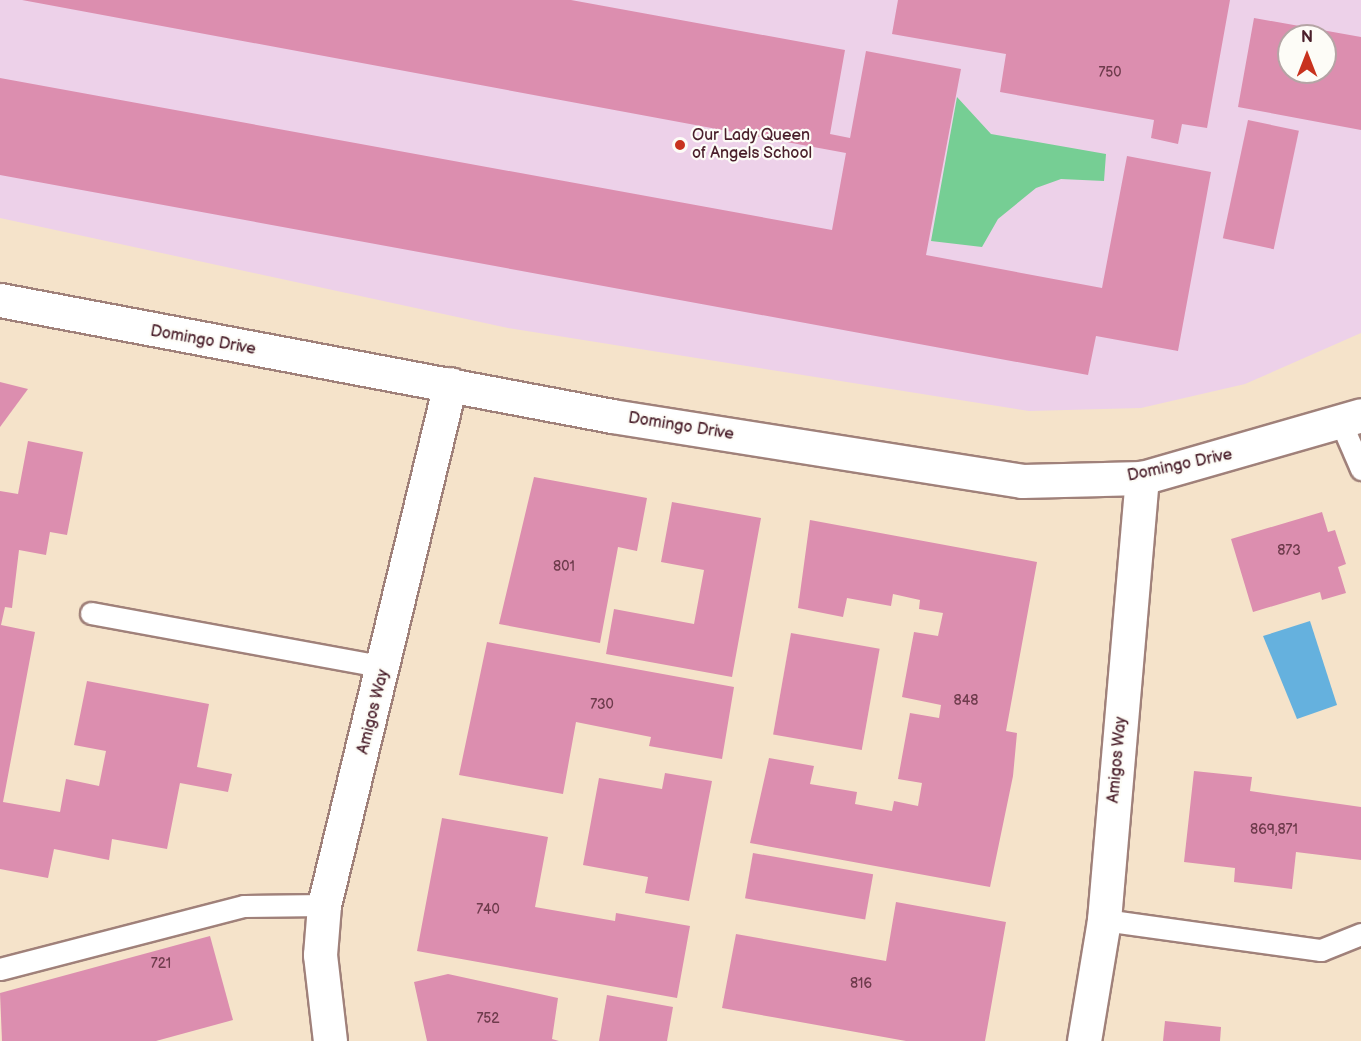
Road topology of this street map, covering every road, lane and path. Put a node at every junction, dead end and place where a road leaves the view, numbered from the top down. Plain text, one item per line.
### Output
1 (0, 300) edge
2 (450, 384) junction
3 (1352, 420) edge
4 (1361, 469) edge
5 (1142, 477) junction
6 (91, 613) dead end
7 (385, 667) junction
8 (324, 904) junction
9 (1104, 920) junction
10 (1361, 934) edge
11 (0, 969) edge
12 (330, 1041) edge
13 (1084, 1041) edge

1 - 2 street, Domingo Drive
2 - 5 street, Domingo Drive
2 - 7 street, Amigos Way
3 - 4 lane
3 - 5 street, Domingo Drive
5 - 9 street, Amigos Way
6 - 7 lane
7 - 8 street, Amigos Way
8 - 11 lane
8 - 12 street, Amigos Way
9 - 10 lane
9 - 13 street, Amigos Way

